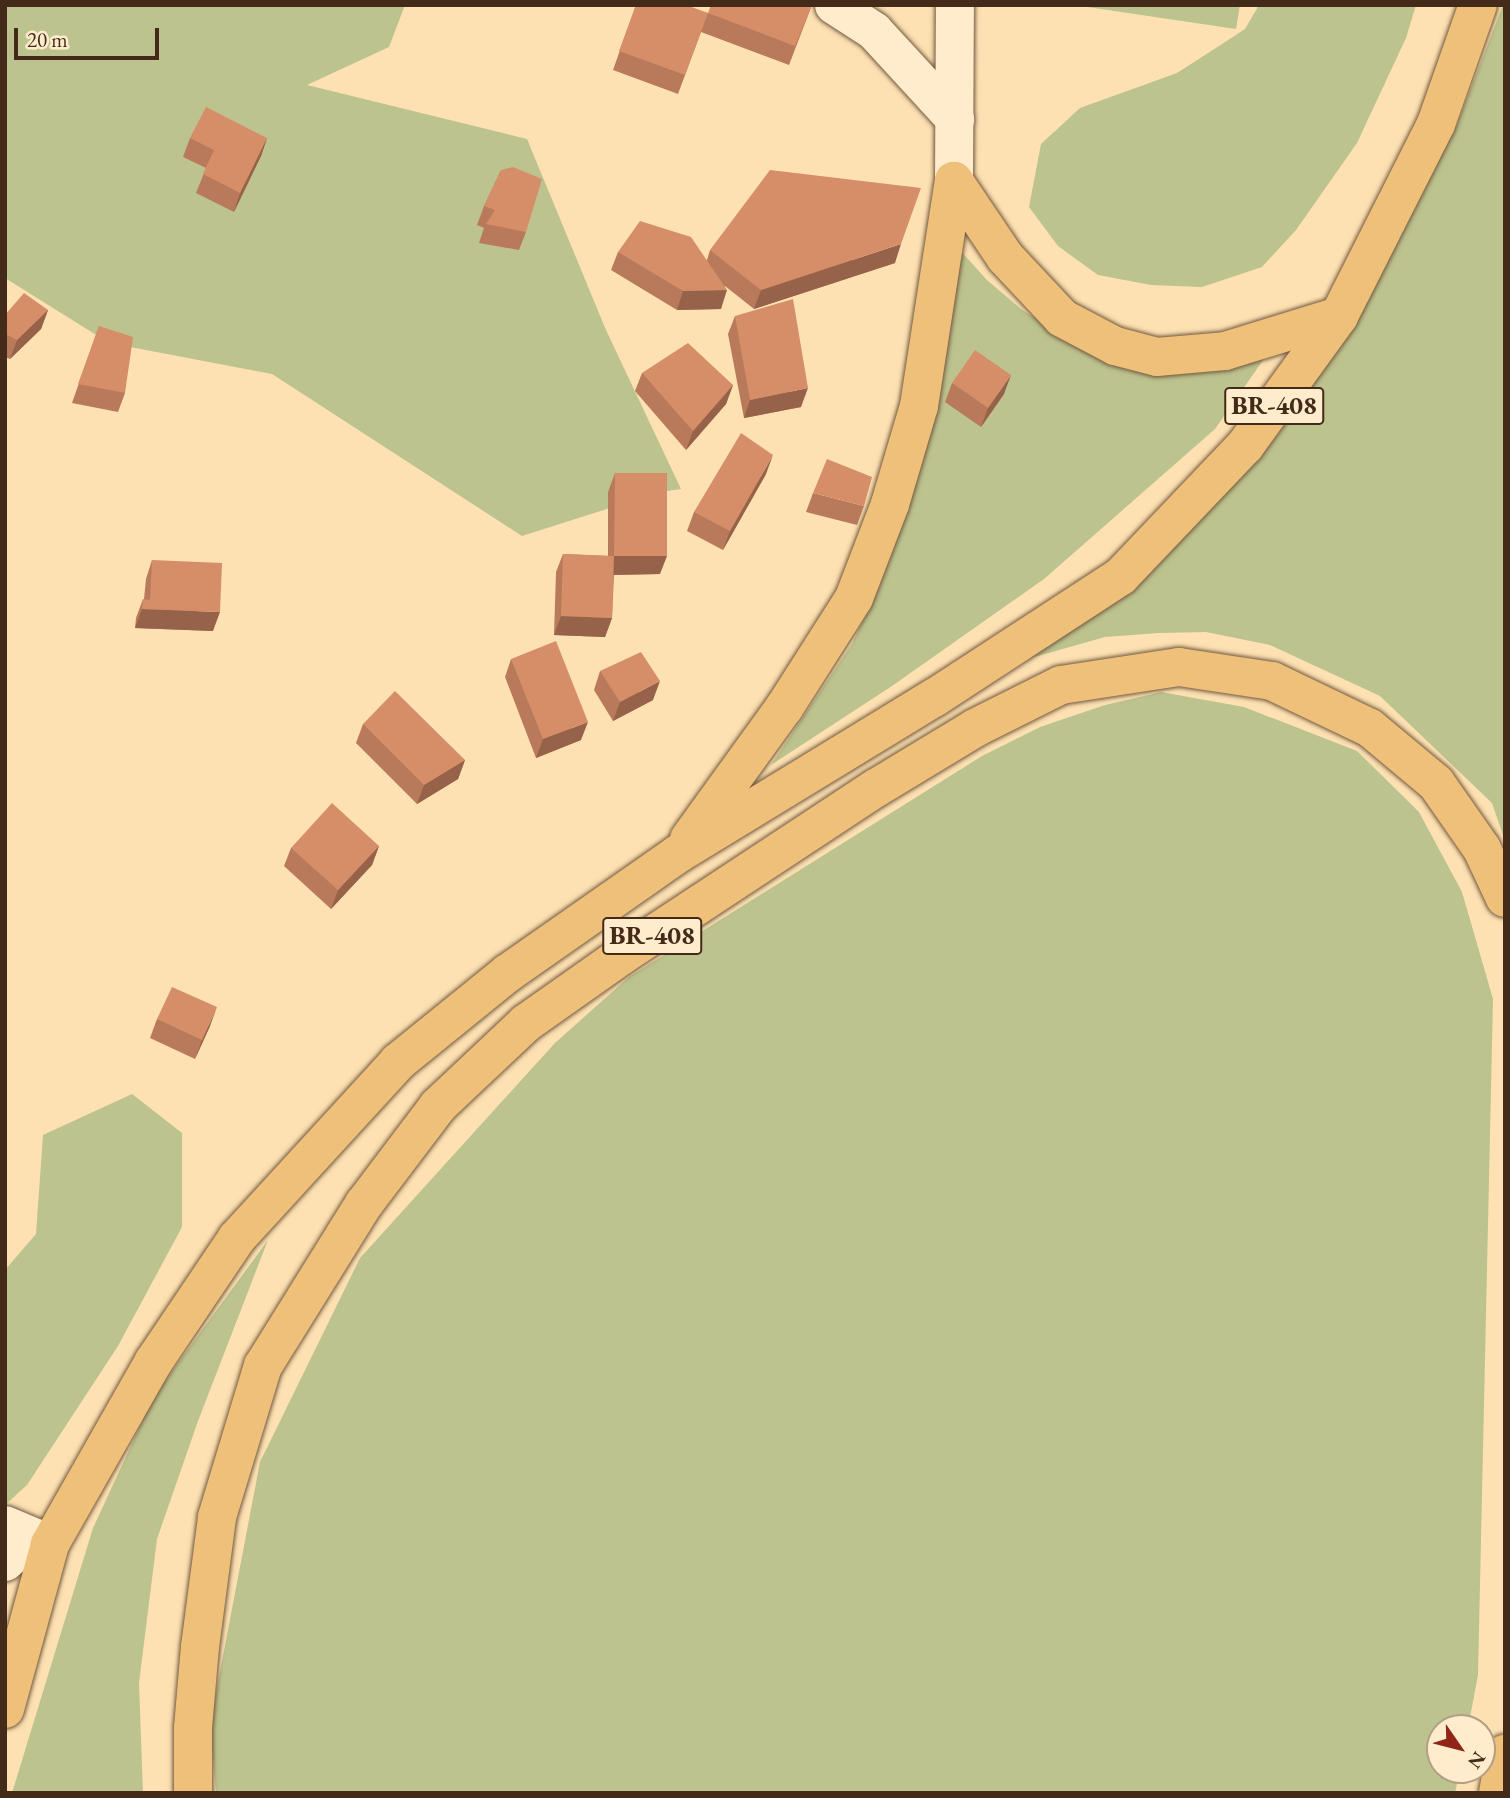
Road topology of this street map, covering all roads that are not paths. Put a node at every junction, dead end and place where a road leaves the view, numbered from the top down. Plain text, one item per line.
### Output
1 (834, 5) edge
2 (955, 5) edge
3 (1478, 5) edge
4 (954, 118) junction
5 (954, 181) junction
6 (1339, 316) junction
7 (678, 854) junction
8 (1505, 898) edge
9 (23, 1542) edge
10 (5, 1709) edge
11 (1505, 1754) edge
12 (193, 1793) edge
13 (1498, 1793) edge

1 - 4 street
2 - 4 street
3 - 6 highway, BR-408
4 - 5 street
5 - 6 highway
5 - 7 highway
6 - 7 highway, BR-408
7 - 9 highway, BR-408
8 - 12 highway, BR-408
9 - 10 highway, BR-408
11 - 13 highway

